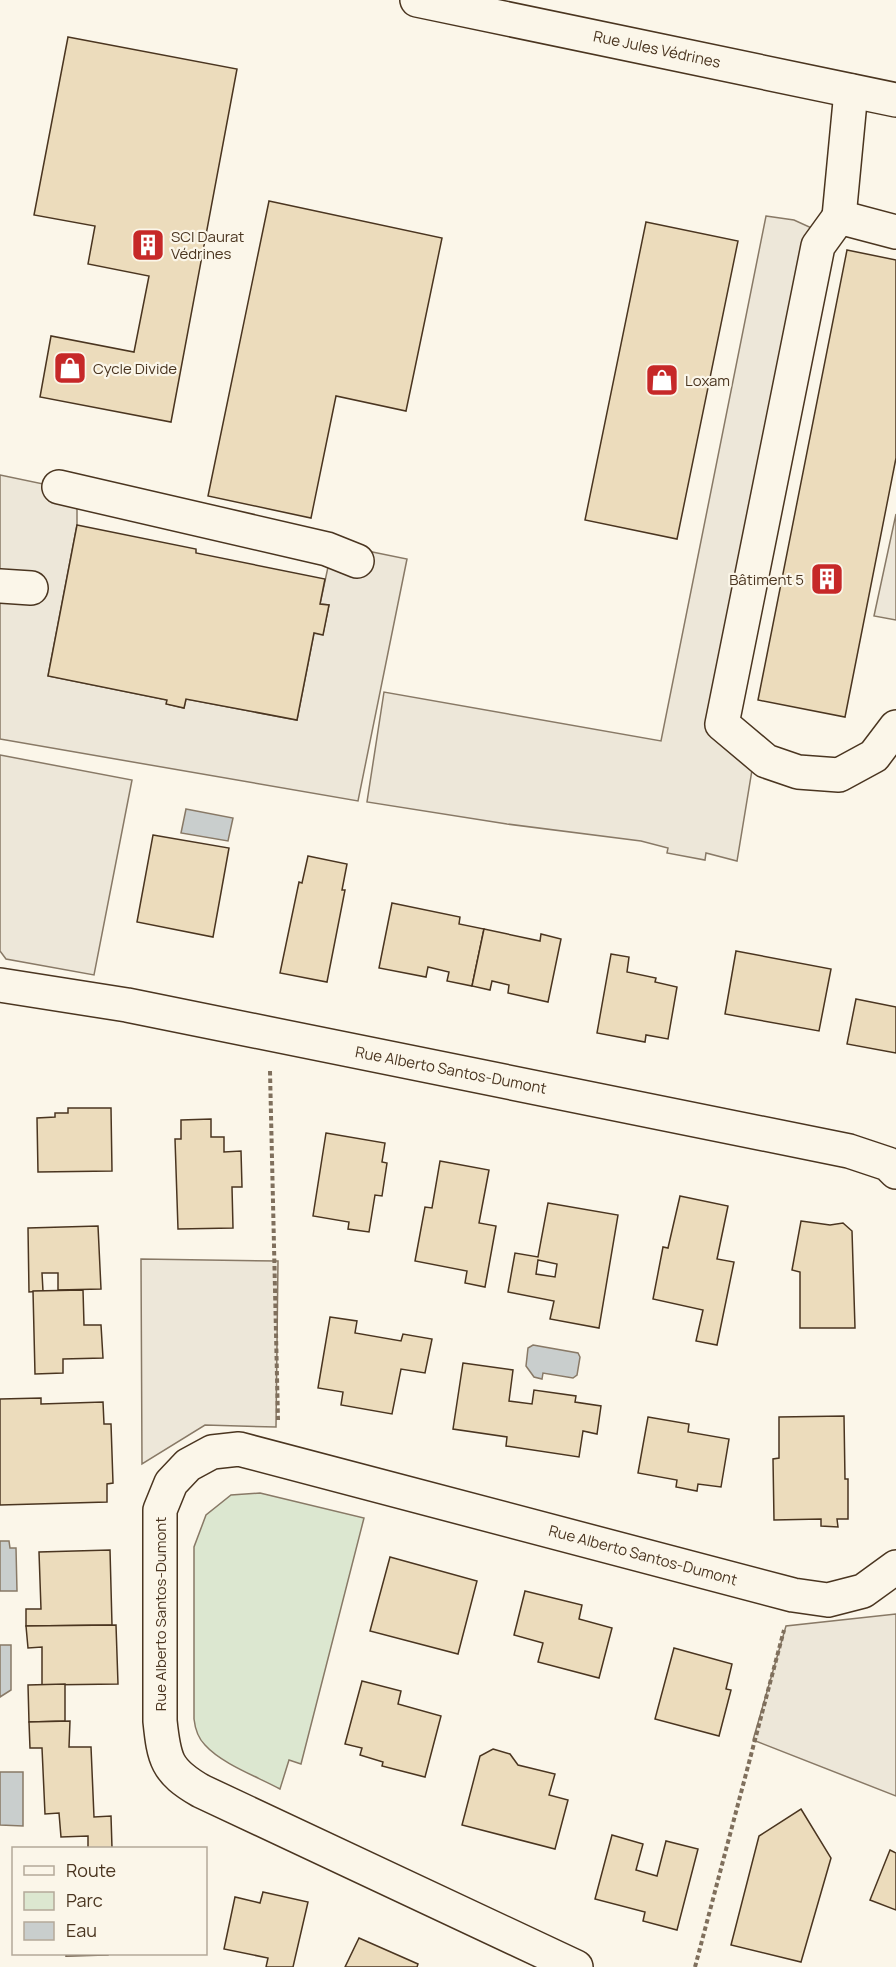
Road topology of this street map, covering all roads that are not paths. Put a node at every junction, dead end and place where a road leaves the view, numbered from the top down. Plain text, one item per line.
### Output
1 (417, 0) edge
2 (851, 91) junction
3 (896, 100) edge
4 (839, 217) junction
5 (896, 232) edge
6 (59, 487) dead end
7 (357, 561) dead end
8 (896, 727) edge
9 (0, 985) edge
10 (896, 1172) edge
11 (896, 1567) edge
12 (576, 1967) edge

1 - 2 street, Rue Jules Védrines
2 - 3 street, Rue Jules Védrines
2 - 4 street
4 - 5 street
4 - 8 street
6 - 7 street
9 - 10 street, Rue Alberto Santos-Dumont
11 - 12 street, Rue Alberto Santos-Dumont

